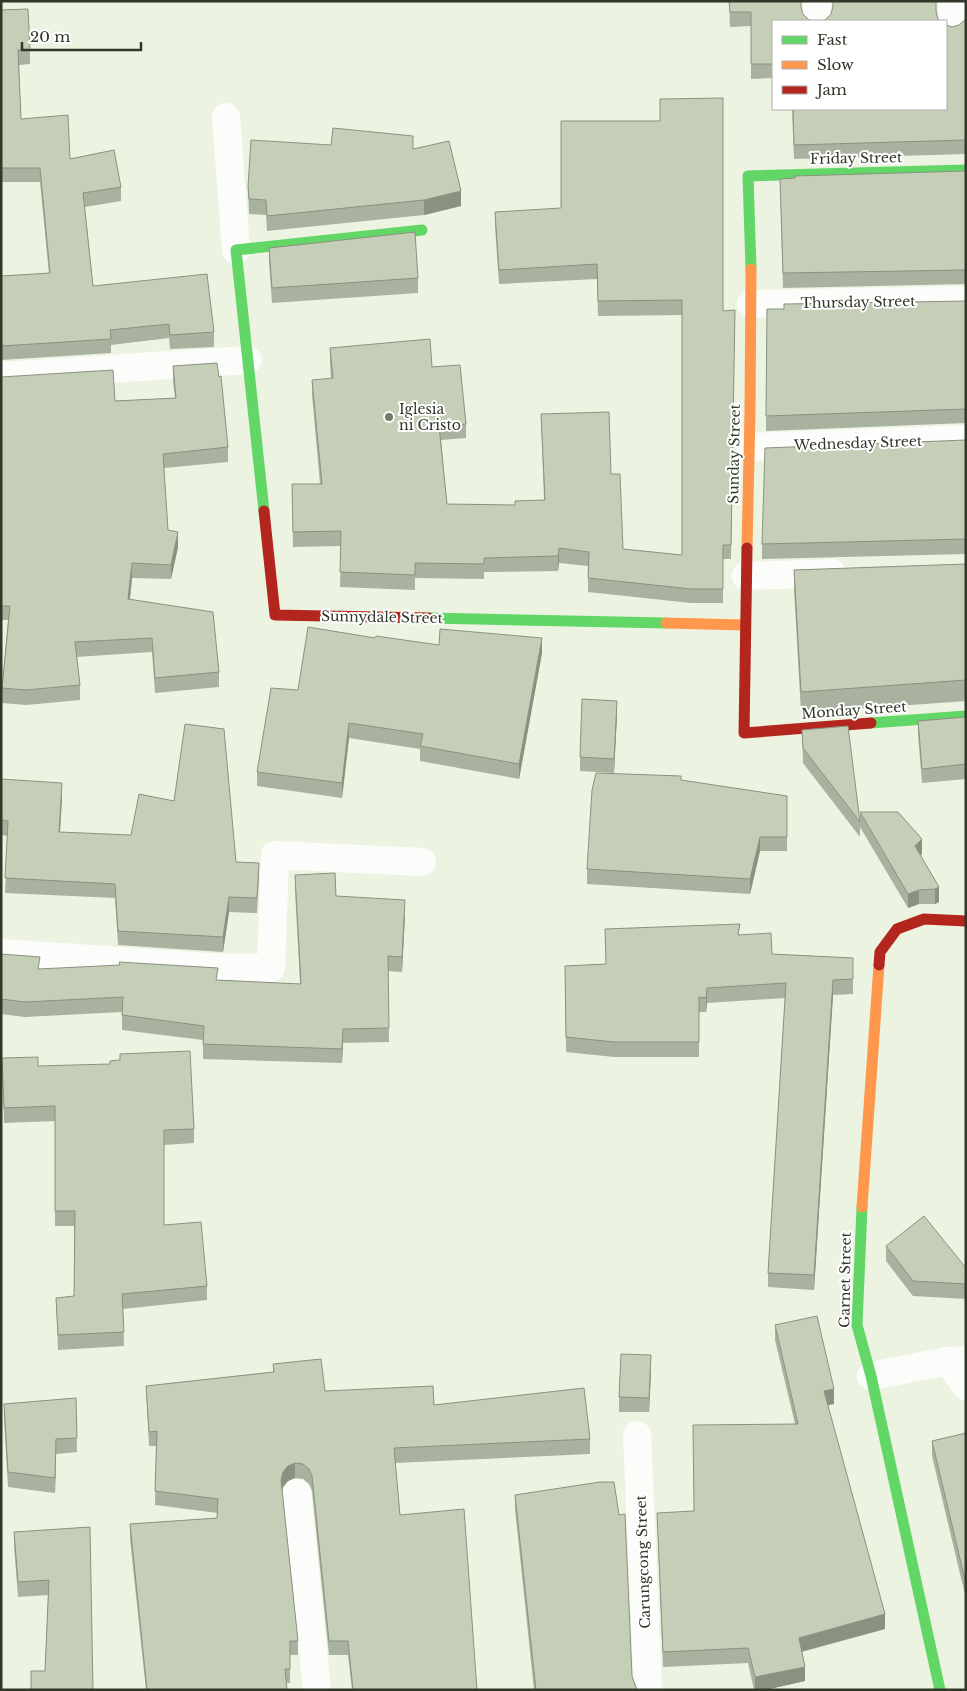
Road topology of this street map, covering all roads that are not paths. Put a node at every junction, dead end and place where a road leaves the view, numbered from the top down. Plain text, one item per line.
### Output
1 (817, 1) edge
2 (817, 20) edge
3 (226, 118) dead end
4 (966, 170) edge
5 (748, 176) joint
6 (422, 230) dead end
7 (236, 250) junction
8 (966, 300) edge
9 (751, 304) junction
10 (248, 360) junction
11 (1, 376) edge
12 (966, 439) edge
13 (750, 447) junction
14 (860, 572) edge
15 (746, 576) junction
16 (744, 625) junction
17 (966, 716) edge
18 (744, 733) joint
19 (422, 862) dead end
20 (966, 921) edge
21 (1, 954) edge
22 (957, 1360) edge
23 (871, 1376) junction
24 (966, 1386) edge
25 (637, 1435) dead end
26 (297, 1493) dead end
27 (317, 1690) edge
28 (648, 1690) edge
29 (940, 1690) edge

1 - 2 street
3 - 7 street
4 - 5 street, Friday Street
5 - 9 street, Sunday Street
6 - 7 street
7 - 10 street, Sunnydale Street
8 - 9 street, Thursday Street
9 - 13 street, Sunday Street
10 - 11 street
10 - 16 street, Sunnydale Street
12 - 13 street, Wednesday Street
13 - 15 street, Sunday Street
14 - 15 street
15 - 16 street, Sunday Street
16 - 18 street, Sunday Street
17 - 18 street, Monday Street
19 - 21 street
20 - 23 street, Garnet Street
22 - 23 street
22 - 24 street
23 - 29 street, Garnet Street
25 - 28 street, Carungcong Street
26 - 27 street

